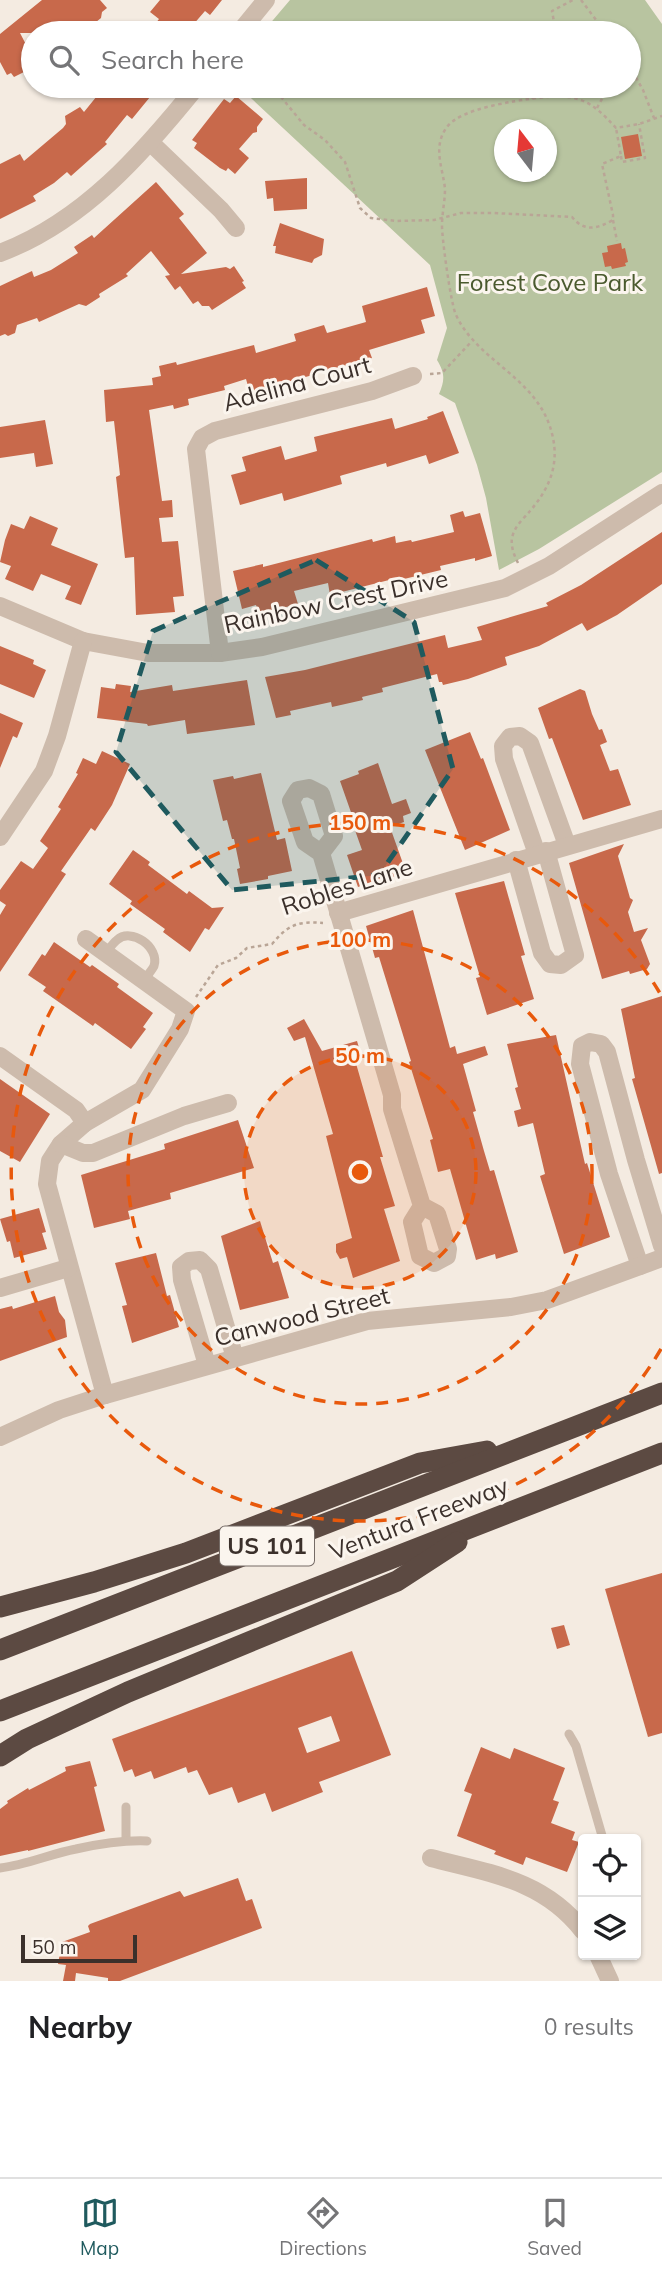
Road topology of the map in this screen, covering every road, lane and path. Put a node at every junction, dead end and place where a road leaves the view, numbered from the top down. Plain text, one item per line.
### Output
1 (266, 0) edge
2 (573, 0) edge
3 (581, 0) edge
4 (249, 21) edge
5 (554, 21) edge
6 (597, 21) edge
7 (641, 86) edge
8 (187, 98) edge
9 (282, 98) edge
10 (551, 98) edge
11 (574, 98) edge
12 (602, 98) edge
13 (532, 99) joint
14 (597, 108) junction
15 (662, 116) edge
16 (654, 118) junction
17 (639, 124) junction
18 (616, 128) junction
19 (152, 142) junction
20 (621, 156) junction
21 (442, 217) junction
22 (612, 220) junction
23 (236, 228) dead end
24 (617, 241) dead end
25 (0, 253) edge
26 (472, 341) junction
27 (413, 376) joint
28 (662, 493) edge
29 (526, 578) junction
30 (0, 606) edge
31 (83, 641) junction
32 (220, 653) junction
33 (662, 819) edge
34 (0, 837) edge
35 (567, 845) junction
36 (321, 852) dead end
37 (541, 853) junction
38 (516, 860) junction
39 (338, 913) junction
40 (86, 939) dead end
41 (106, 953) junction
42 (144, 980) junction
43 (186, 1011) junction
44 (0, 1056) edge
45 (228, 1103) dead end
46 (85, 1123) junction
47 (628, 1130) junction
48 (599, 1138) junction
49 (61, 1144) junction
50 (422, 1206) dead end
51 (662, 1246) edge
52 (662, 1258) edge
53 (640, 1266) junction
54 (68, 1268) junction
55 (0, 1271) edge
56 (8, 1286) edge
57 (235, 1358) junction
58 (207, 1366) junction
59 (662, 1393) edge
60 (105, 1395) junction
61 (0, 1437) edge
62 (534, 1443) junction
63 (662, 1453) edge
64 (493, 1519) junction
65 (0, 1607) edge
66 (0, 1650) edge
67 (0, 1711) edge
68 (569, 1734) dead end
69 (0, 1756) edge
70 (127, 1807) dead end
71 (602, 1834) edge
72 (126, 1840) junction
73 (147, 1841) dead end
74 (431, 1858) dead end
75 (0, 1868) edge
76 (578, 1926) edge
77 (600, 1960) edge
78 (610, 1981) edge

1 - 4 street
2 - 5 path
3 - 6 path
7 - 16 path
8 - 19 street
9 - 21 path
10 - 13 path
11 - 14 path
12 - 14 path
13 - 21 path
14 - 18 path
15 - 16 path
16 - 17 path
17 - 18 path
17 - 20 path
18 - 20 path
19 - 23 street
19 - 25 street
20 - 22 path
21 - 22 path
21 - 26 path
22 - 24 path
26 - 27 path
26 - 29 path
27 - 32 street, Adelina Court
28 - 29 street, Rainbow Crest Drive
29 - 32 street, Rainbow Crest Drive
30 - 31 street, Rainbow Crest Drive
31 - 32 street, Rainbow Crest Drive
31 - 34 street
33 - 35 street, Robles Lane
35 - 37 street, Robles Lane
35 - 37 street
36 - 39 street
37 - 38 street, Robles Lane
37 - 38 street
38 - 39 street, Robles Lane
39 - 43 path, Robles Lane
39 - 50 street
40 - 41 street
41 - 42 street
41 - 42 lane
42 - 43 street
43 - 46 street
44 - 46 street
45 - 49 street
46 - 49 street
47 - 48 street
47 - 48 street
47 - 51 street
48 - 53 street
49 - 54 street
52 - 53 street, Canwood Street
53 - 57 street, Canwood Street
54 - 56 street
54 - 60 street
55 - 56 street
57 - 58 street, Canwood Street
57 - 58 street
58 - 60 street, Canwood Street
59 - 62 highway, Ventura Freeway / US 101
60 - 61 street, Canwood Street
62 - 65 highway
62 - 66 highway, Ventura Freeway / US 101
63 - 64 highway, Ventura Freeway / US 101
64 - 67 highway, Ventura Freeway / US 101
64 - 69 highway
68 - 71 lane
70 - 72 lane
72 - 73 lane
72 - 75 lane
74 - 76 street
77 - 78 street

